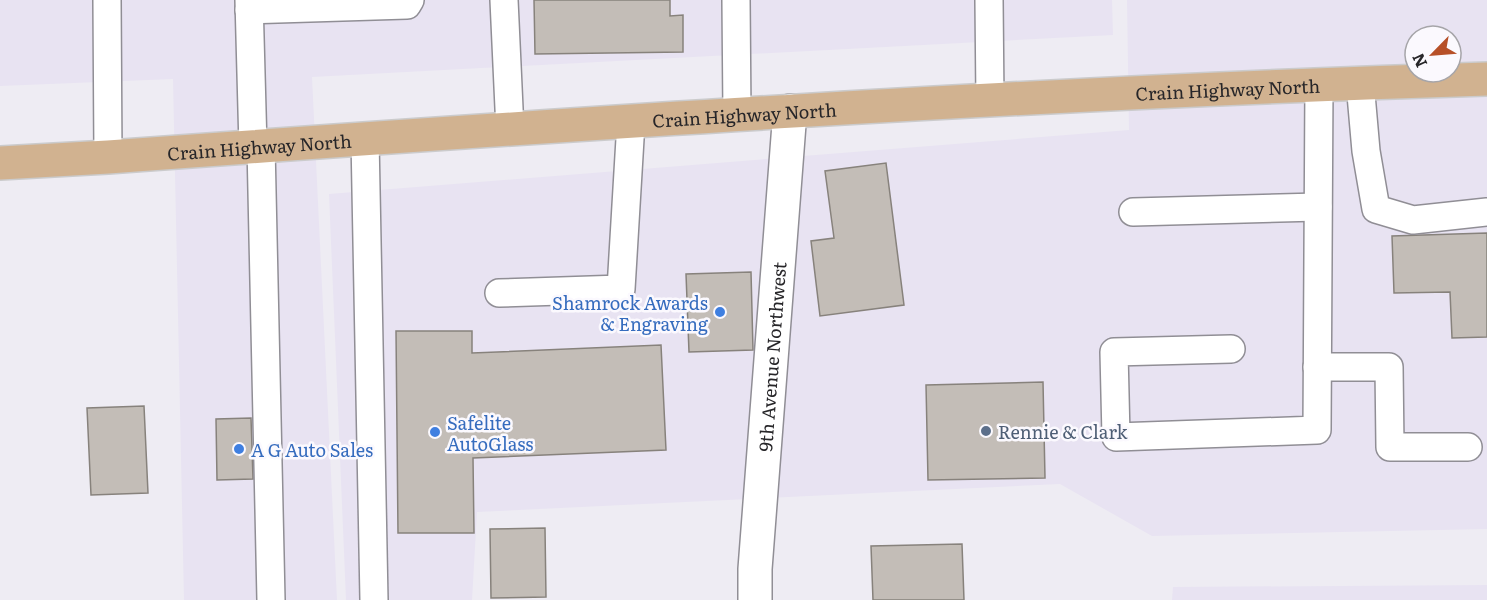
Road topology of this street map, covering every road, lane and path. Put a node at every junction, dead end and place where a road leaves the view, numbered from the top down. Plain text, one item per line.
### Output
1 (107, 0) edge
2 (410, 0) edge
3 (504, 0) edge
4 (736, 0) edge
5 (989, 0) edge
6 (249, 5) edge
7 (1487, 79) edge
8 (1360, 83) junction
9 (1319, 84) junction
10 (990, 101) junction
11 (790, 111) junction
12 (736, 115) junction
13 (631, 122) junction
14 (510, 130) junction
15 (365, 139) junction
16 (257, 146) junction
17 (108, 157) junction
18 (0, 163) edge
19 (1318, 207) junction
20 (1133, 212) dead end
21 (1487, 212) edge
22 (499, 293) dead end
23 (1231, 349) dead end
24 (1317, 367) junction
25 (1468, 447) dead end
26 (271, 600) edge
27 (374, 600) edge
28 (755, 600) edge

1 - 17 lane
2 - 6 lane
3 - 14 lane
4 - 12 lane
5 - 10 lane
6 - 16 lane
7 - 8 main road, Crain Highway North
8 - 9 main road, Crain Highway North
8 - 21 lane
9 - 10 main road, Crain Highway North
9 - 19 lane
10 - 11 main road, Crain Highway North
11 - 12 main road, Crain Highway North
11 - 28 street, 9th Avenue Northwest
12 - 13 main road, Crain Highway North
13 - 14 main road, Crain Highway North
13 - 22 lane
14 - 15 main road, Crain Highway North
15 - 16 main road, Crain Highway North
15 - 27 lane
16 - 17 main road, Crain Highway North
16 - 26 lane
17 - 18 main road, Crain Highway North
19 - 20 lane
19 - 24 lane
23 - 24 lane
24 - 25 lane

